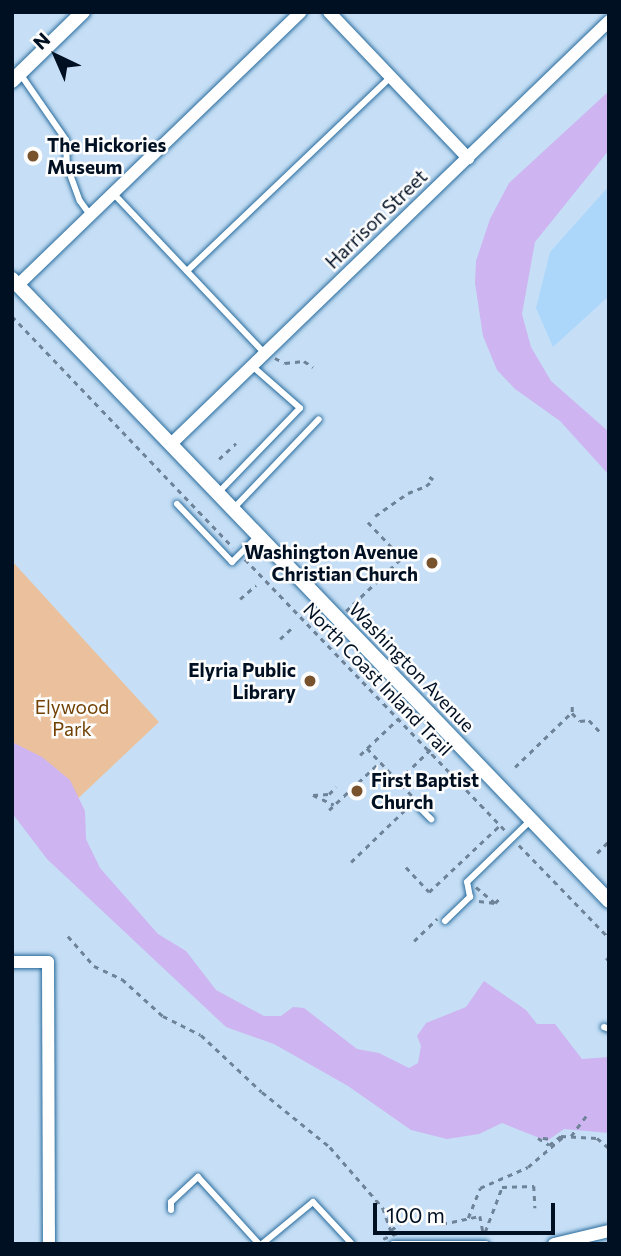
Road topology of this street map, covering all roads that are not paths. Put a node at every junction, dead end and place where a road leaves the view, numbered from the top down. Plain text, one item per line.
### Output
1 (83, 12) edge
2 (301, 12) edge
3 (330, 12) edge
4 (609, 21) edge
5 (16, 77) edge
6 (391, 77) junction
7 (468, 158) junction
8 (113, 193) junction
9 (90, 215) junction
10 (187, 271) junction
11 (15, 282) edge
12 (268, 354) junction
13 (252, 366) junction
14 (319, 419) dead end
15 (171, 444) junction
16 (218, 493) junction
17 (177, 504) dead end
18 (233, 509) junction
19 (258, 536) junction
20 (420, 808) dead end
21 (431, 819) dead end
22 (531, 820) junction
23 (609, 901) edge
24 (445, 921) dead end
25 (12, 962) edge
26 (171, 1210) dead end
27 (609, 1231) edge
28 (49, 1244) edge
29 (260, 1244) edge
30 (352, 1244) edge
31 (393, 1244) edge
32 (486, 1244) edge
33 (554, 1244) edge

1 - 5 street
2 - 8 street
3 - 6 street
4 - 7 street, Harrison Street
5 - 9 lane
6 - 7 street
6 - 10 lane
7 - 12 street, Harrison Street
8 - 9 street
8 - 10 lane
9 - 11 street
10 - 12 lane
11 - 15 street, Washington Avenue
12 - 13 street, Harrison Street
13 - 15 street, Harrison Street
13 - 16 lane
14 - 18 lane
15 - 16 street, Washington Avenue
16 - 18 street, Washington Avenue
17 - 19 lane
18 - 19 street, Washington Avenue
19 - 22 street, Washington Avenue
20 - 21 lane
22 - 23 street, Washington Avenue
22 - 24 lane
25 - 28 street
26 - 29 lane
27 - 33 street
29 - 30 lane
31 - 32 lane

